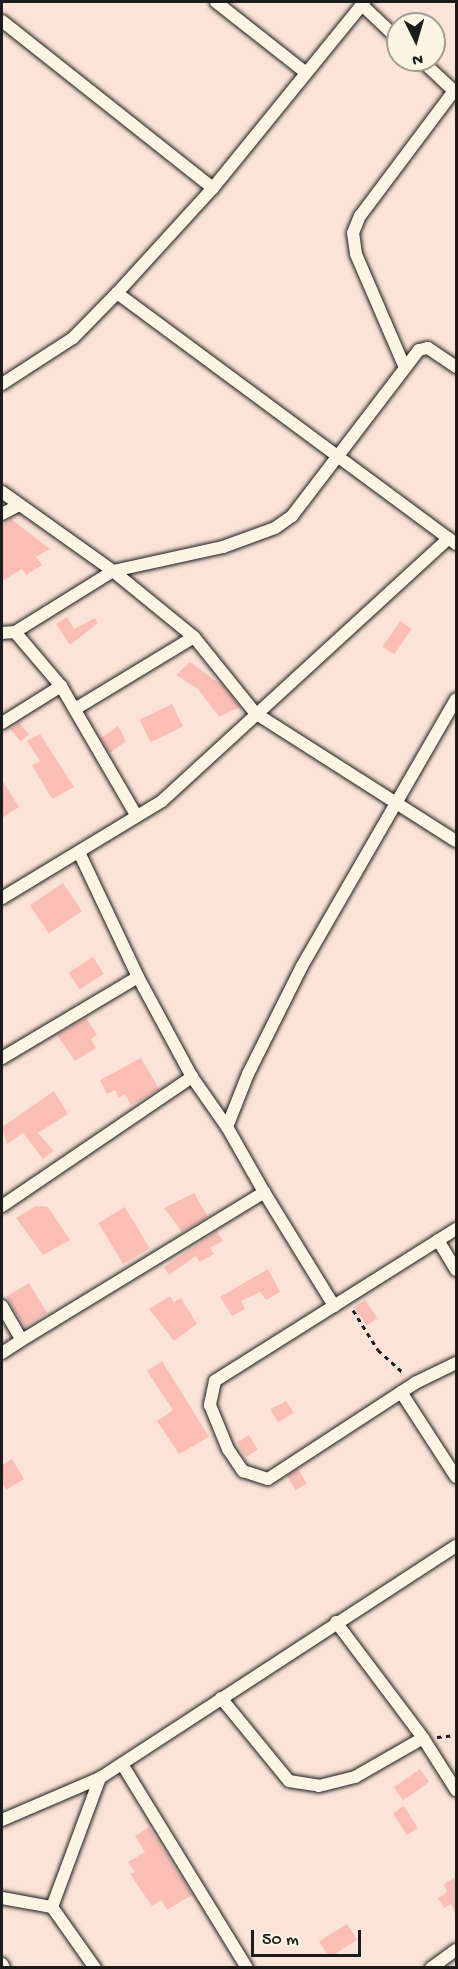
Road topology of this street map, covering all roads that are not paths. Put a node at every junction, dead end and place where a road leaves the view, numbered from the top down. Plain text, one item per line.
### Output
1 (216, 2) edge
2 (363, 3) edge
3 (2, 21) edge
4 (386, 27) edge
5 (305, 72) junction
6 (434, 72) edge
7 (455, 92) edge
8 (213, 188) junction
9 (117, 293) junction
10 (456, 366) edge
11 (405, 368) junction
12 (2, 384) edge
13 (337, 456) junction
14 (2, 492) edge
15 (19, 505) junction
16 (2, 514) edge
17 (453, 541) edge
18 (113, 571) junction
19 (15, 632) junction
20 (2, 633) edge
21 (194, 637) junction
22 (61, 686) junction
23 (456, 699) edge
24 (75, 709) junction
25 (255, 714) junction
26 (2, 723) edge
27 (397, 801) junction
28 (136, 815) junction
29 (456, 842) edge
30 (79, 852) junction
31 (2, 898) edge
32 (138, 976) junction
33 (2, 1058) edge
34 (192, 1077) junction
35 (227, 1127) junction
36 (264, 1192) junction
37 (2, 1206) edge
38 (456, 1229) edge
39 (438, 1240) junction
40 (456, 1270) edge
41 (339, 1303) junction
42 (2, 1306) edge
43 (22, 1340) junction
44 (2, 1353) edge
45 (456, 1363) edge
46 (401, 1392) junction
47 (456, 1477) edge
48 (456, 1546) edge
49 (336, 1622) junction
50 (221, 1698) junction
51 (423, 1738) junction
52 (122, 1764) junction
53 (100, 1778) junction
54 (456, 1790) edge
55 (2, 1820) edge
56 (2, 1898) edge
57 (52, 1907) junction
58 (456, 1950) edge
59 (95, 1968) edge
60 (247, 1968) edge
61 (431, 1968) edge

1 - 5 street
2 - 4 street
2 - 5 street
3 - 8 street
5 - 8 street
6 - 7 street
7 - 11 street
8 - 9 street
9 - 12 street
9 - 13 street
10 - 11 street
11 - 13 street
13 - 17 street
13 - 18 street
14 - 15 street
15 - 16 street
15 - 18 street
17 - 25 street
18 - 19 street
18 - 21 street
19 - 20 street
19 - 22 street
21 - 24 street
21 - 25 street
22 - 24 street
22 - 26 street
23 - 27 street
24 - 28 street
25 - 27 street
25 - 28 street
27 - 29 street
27 - 35 street
28 - 30 street
30 - 31 street
30 - 32 street
32 - 33 street
32 - 34 street
34 - 35 street
34 - 37 street
35 - 36 street
36 - 41 street
36 - 43 street
38 - 39 street
39 - 40 street
39 - 41 street
41 - 46 street
42 - 43 street
43 - 44 street
45 - 46 street
46 - 47 street
48 - 49 street
49 - 50 street
49 - 51 street
50 - 51 street
50 - 52 street
51 - 54 street
52 - 53 street
52 - 60 street
53 - 55 street
53 - 57 street
56 - 57 street
57 - 59 street
58 - 61 street

